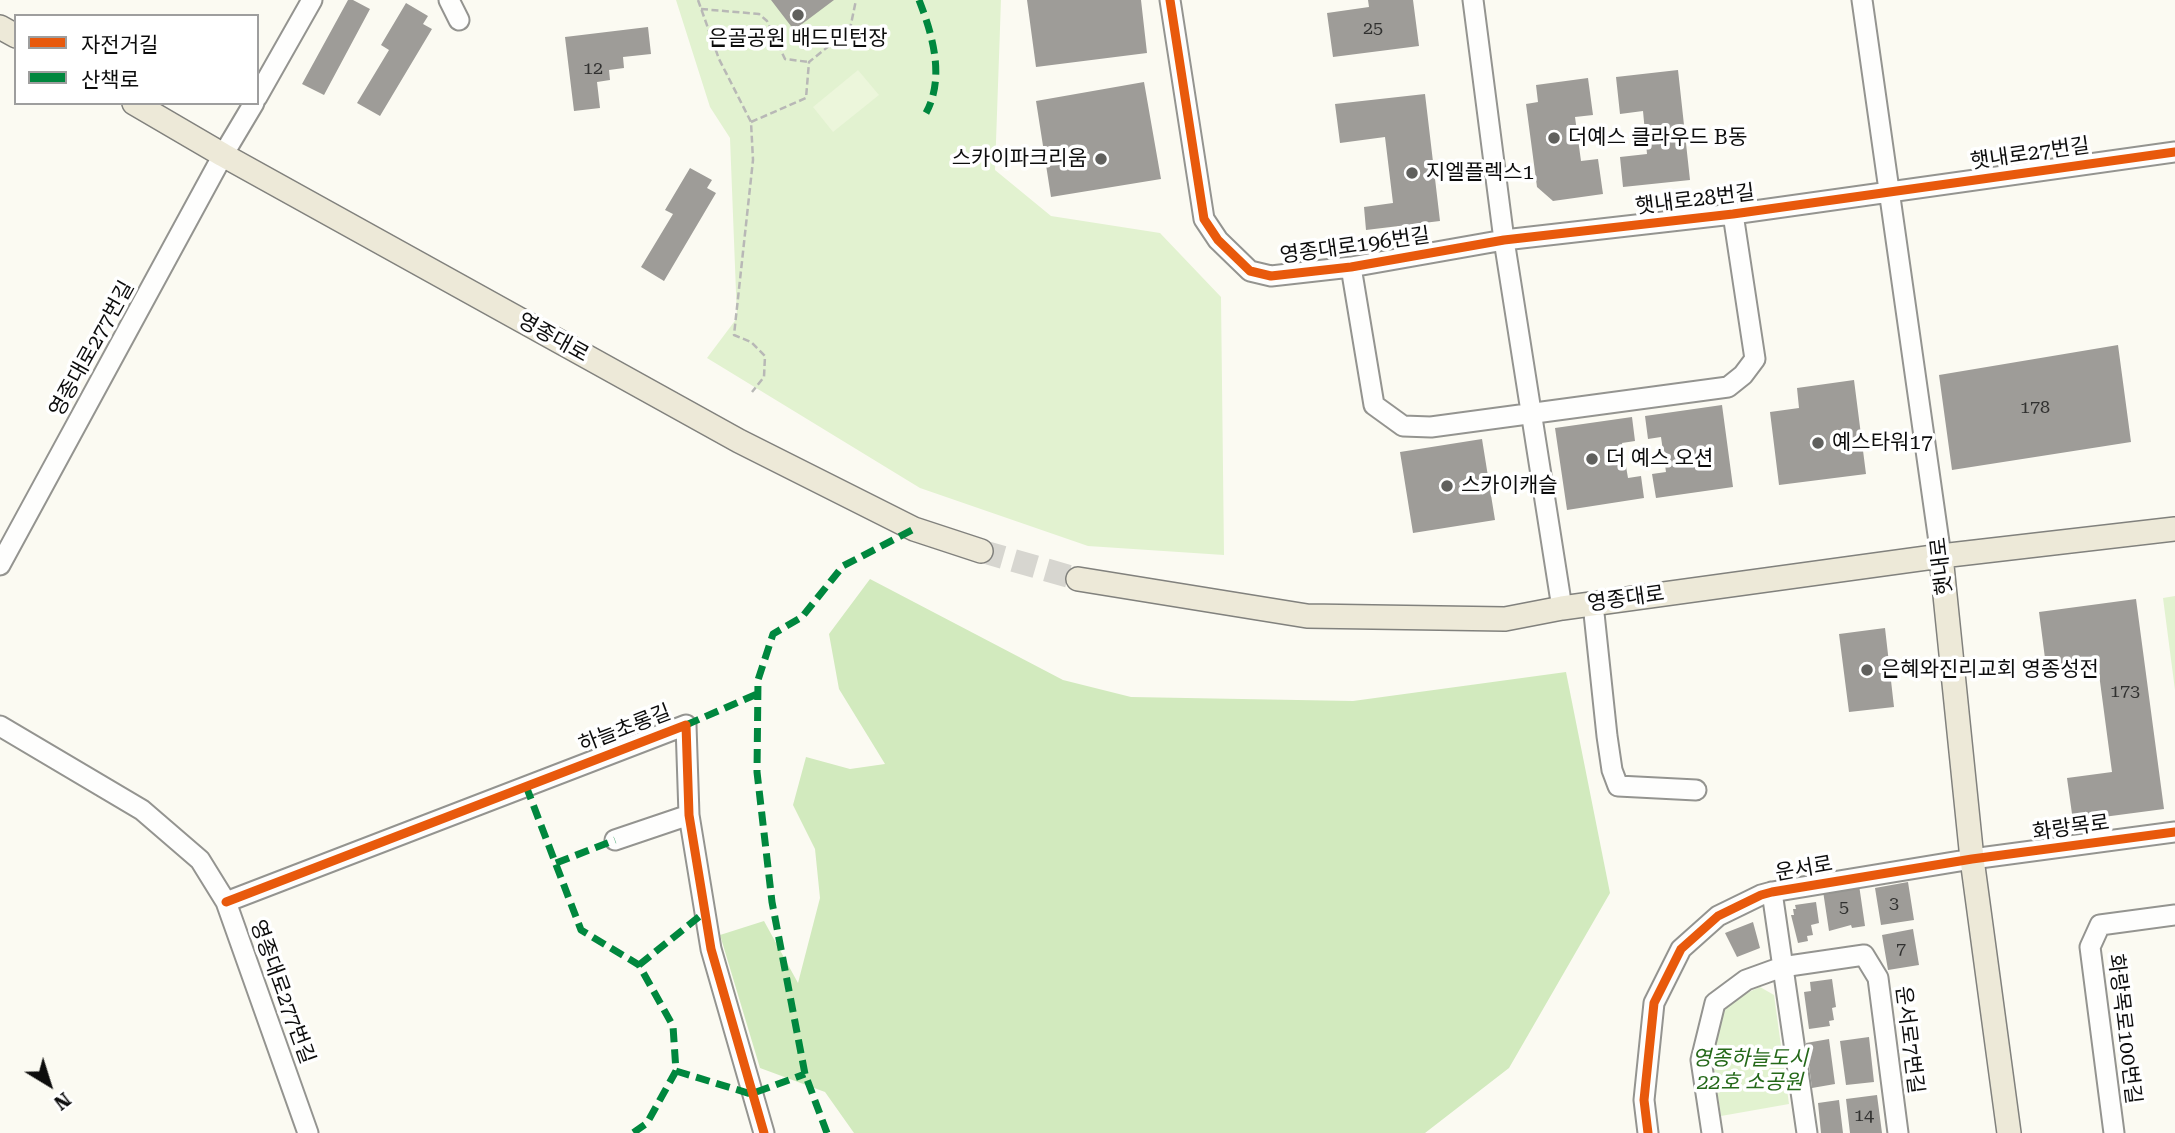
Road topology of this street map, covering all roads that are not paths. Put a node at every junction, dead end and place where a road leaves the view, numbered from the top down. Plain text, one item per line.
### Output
1 (312, 0) edge
2 (449, 0) edge
3 (1170, 0) edge
4 (1473, 0) edge
5 (1862, 0) edge
6 (459, 20) dead end
7 (259, 93) edge
8 (137, 105) edge
9 (253, 105) edge
10 (2175, 152) edge
11 (223, 155) junction
12 (1890, 191) junction
13 (1733, 214) junction
14 (1504, 240) junction
15 (1350, 267) junction
16 (1530, 415) junction
17 (2175, 528) edge
18 (981, 551) tunnel mouth
19 (1941, 556) junction
20 (0, 565) edge
21 (1078, 579) tunnel mouth
22 (1593, 604) junction
23 (1562, 608) junction
24 (0, 726) edge
25 (1696, 790) dead end
26 (689, 815) junction
27 (2175, 832) edge
28 (615, 840) dead end
29 (1972, 859) junction
30 (1772, 892) junction
31 (226, 902) junction
32 (2175, 915) edge
33 (1782, 967) junction
34 (308, 1133) edge
35 (764, 1133) edge
36 (1648, 1133) edge
37 (1712, 1133) edge
38 (1807, 1133) edge
39 (1898, 1133) edge
40 (2009, 1133) edge
41 (2114, 1133) edge

1 - 7 street
2 - 6 street
3 - 15 street, 영종대로196번길
4 - 14 street
5 - 12 street, 햇내로
8 - 11 main road, 영종대로
9 - 11 street, 영종대로277번길
10 - 12 street, 햇내로27번길
11 - 18 main road, 영종대로
11 - 20 street, 영종대로277번길
12 - 13 street, 햇내로28번길
12 - 19 street, 햇내로
13 - 14 street, 햇내로28번길
13 - 16 street
14 - 15 street, 영종대로196번길
14 - 16 street
15 - 16 street
16 - 23 street
17 - 19 main road, 영종대로
19 - 22 main road, 영종대로
19 - 29 main road, 햇내로
21 - 23 main road, 영종대로
22 - 23 main road, 영종대로
22 - 25 street
24 - 31 street, 영종대로277번길
26 - 28 street
26 - 31 street, 하늘초롱길
26 - 35 street, 하늘초롱길
27 - 29 street, 화랑목로
29 - 30 street, 운서로
29 - 40 main road, 햇내로
30 - 33 street
30 - 36 street, 운서로
31 - 34 street, 영종대로277번길
32 - 41 street, 화랑목로100번길
33 - 37 street, 운서로7번길
33 - 38 street
33 - 39 street, 운서로7번길

